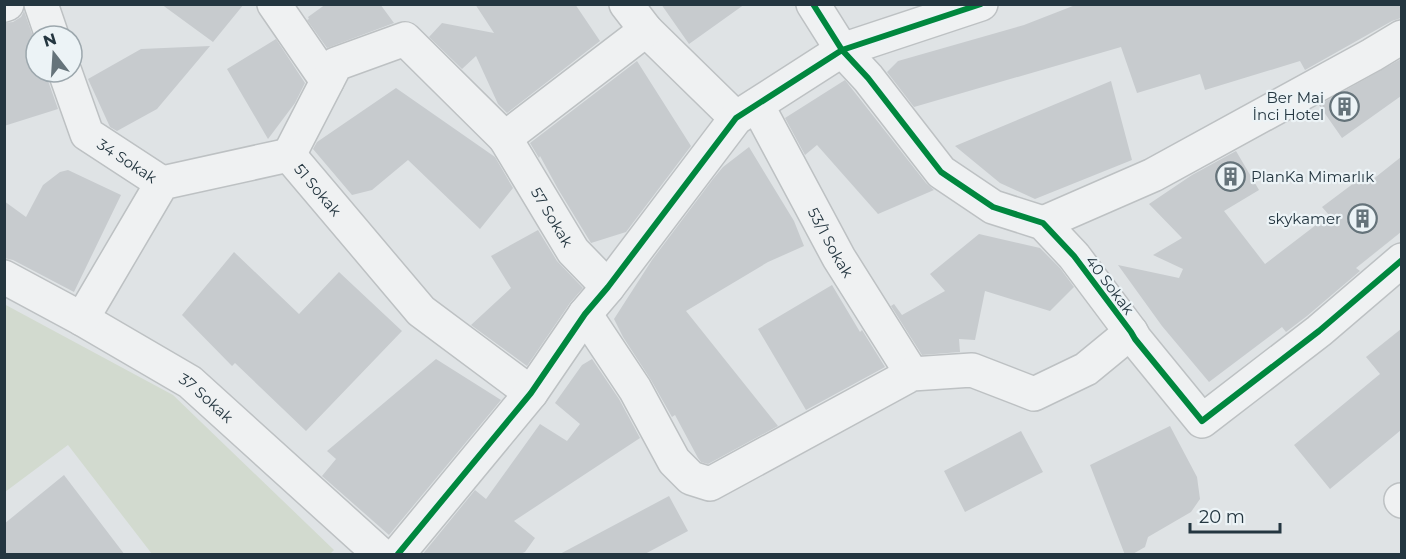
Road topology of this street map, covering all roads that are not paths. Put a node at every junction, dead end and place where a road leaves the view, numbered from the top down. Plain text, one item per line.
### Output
1 (41, 4) edge
2 (274, 4) edge
3 (626, 4) edge
4 (813, 4) edge
5 (981, 4) edge
6 (48, 24) edge
7 (646, 30) junction
8 (1401, 37) edge
9 (842, 50) junction
10 (327, 81) junction
11 (69, 84) edge
12 (746, 111) junction
13 (505, 138) junction
14 (289, 155) junction
15 (162, 183) junction
16 (1043, 223) junction
17 (1401, 260) edge
18 (4, 277) edge
19 (608, 286) junction
20 (585, 314) junction
21 (82, 319) junction
22 (1131, 332) junction
23 (912, 374) junction
24 (531, 393) junction
25 (380, 555) edge
26 (398, 555) edge

1 - 6 street
2 - 10 street
3 - 7 street, 53/1 Sokak
4 - 9 street, 40 Sokak
5 - 9 street
7 - 12 street, 53/1 Sokak
7 - 13 street
8 - 16 street
9 - 12 street
9 - 16 street, 40 Sokak
10 - 13 street, 57 Sokak
10 - 14 street
11 - 15 street, 34 Sokak
12 - 19 street
12 - 23 street, 53/1 Sokak
13 - 19 street, 57 Sokak
14 - 15 street, 51 Sokak
14 - 24 street, 51 Sokak
15 - 21 street
16 - 22 street, 40 Sokak
17 - 22 street, 40 Sokak
18 - 21 street, 37 Sokak
19 - 20 street
20 - 23 street
20 - 24 street
21 - 25 street, 37 Sokak
22 - 23 street
24 - 26 street

